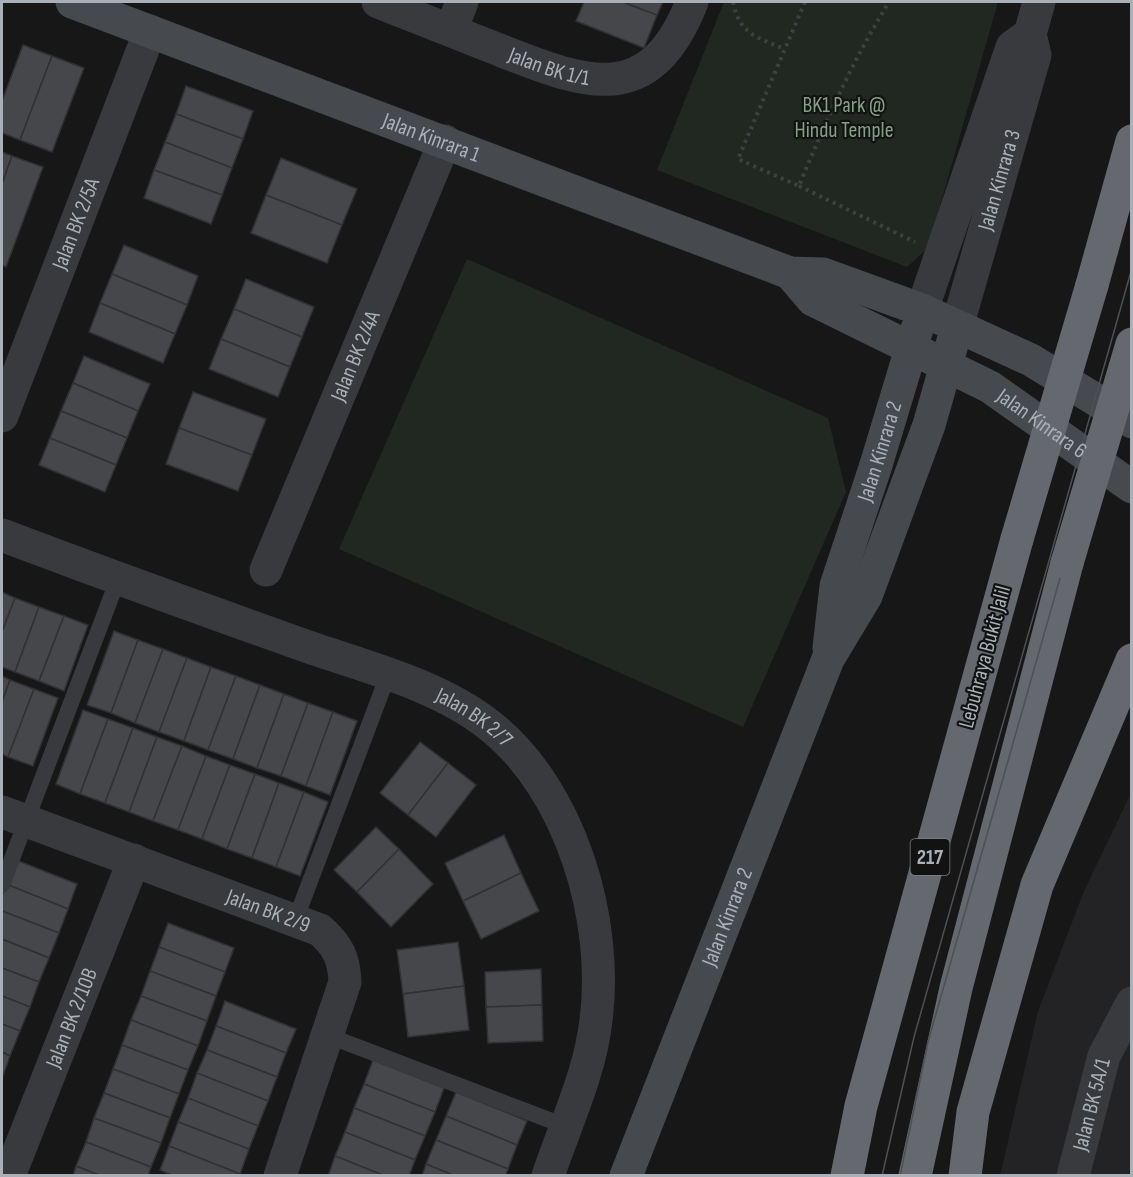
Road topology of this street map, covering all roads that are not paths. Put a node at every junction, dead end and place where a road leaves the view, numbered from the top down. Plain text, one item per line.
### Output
1 (72, 2) edge
2 (378, 2) edge
3 (692, 2) edge
4 (1039, 2) edge
5 (456, 16) edge
6 (150, 31) junction
7 (1030, 34) junction
8 (445, 141) junction
9 (1131, 141) edge
10 (790, 273) junction
11 (922, 310) junction
12 (957, 327) junction
13 (1131, 344) edge
14 (910, 350) junction
15 (946, 365) junction
16 (2, 416) edge
17 (1131, 422) edge
18 (1131, 487) edge
19 (2, 535) edge
20 (266, 570) dead end
21 (118, 579) junction
22 (828, 659) junction
23 (1131, 660) edge
24 (388, 675) junction
25 (1131, 711) edge
26 (1090, 756) junction
27 (14, 817) edge
28 (134, 860) junction
29 (2, 885) edge
30 (295, 921) junction
31 (1131, 1003) edge
32 (329, 1036) junction
33 (565, 1126) junction
34 (9, 1176) edge
35 (280, 1176) edge
36 (548, 1176) edge
37 (626, 1176) edge
38 (848, 1176) edge
39 (915, 1176) edge
40 (965, 1176) edge
41 (1072, 1176) edge

1 - 6 street, Jalan Kinrara 1
2 - 5 street, Jalan BK 1/1
3 - 5 street, Jalan BK 1/1
4 - 7 street, Jalan Kinrara 3
6 - 8 street, Jalan Kinrara 1
6 - 16 street, Jalan BK 2/5A
7 - 11 street, Jalan Kinrara 3
7 - 12 street, Jalan Kinrara 3
8 - 10 street, Jalan Kinrara 1
8 - 20 street, Jalan BK 2/4A
9 - 38 highway, Lebuhraya Bukit Jalil / 217, bridge
10 - 11 street, Jalan Kinrara 1
10 - 14 street, Jalan Kinrara 1
11 - 12 street, Jalan Kinrara 6
11 - 14 street, Jalan Kinrara 2
12 - 15 street, Jalan Kinrara 2
12 - 17 street, Jalan Kinrara 6
13 - 39 highway, bridge
14 - 15 street, Jalan Kinrara 6
14 - 22 street, Jalan Kinrara 2
15 - 18 street, Jalan Kinrara 6
15 - 22 street, Jalan Kinrara 2
19 - 21 street, Jalan BK 2/7
21 - 24 street, Jalan BK 2/7
21 - 27 lane
22 - 37 street, Jalan Kinrara 2
23 - 26 highway
24 - 30 lane
24 - 33 street, Jalan BK 2/7
25 - 26 highway
26 - 40 highway
27 - 28 street, Jalan BK 2/9
27 - 29 lane
28 - 30 street, Jalan BK 2/9
28 - 34 street, Jalan BK 2/10B
30 - 32 street, Jalan BK 2/9
31 - 41 street, Jalan BK 5A/1
32 - 33 lane
32 - 35 street, Jalan BK 2/9
33 - 36 street, Jalan BK 2/7

